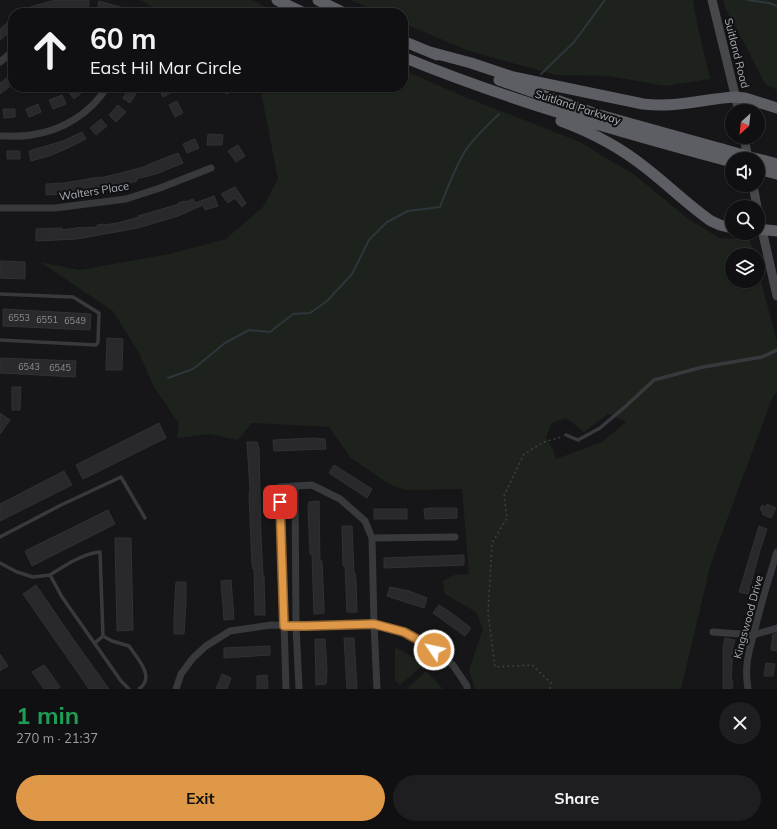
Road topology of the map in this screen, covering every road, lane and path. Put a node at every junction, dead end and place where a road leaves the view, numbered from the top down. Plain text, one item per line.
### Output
1 (277, 0) edge
2 (318, 0) edge
3 (713, 3) edge
4 (294, 8) edge
5 (334, 8) edge
6 (408, 43) edge
7 (430, 52) junction
8 (8, 55) edge
9 (408, 59) edge
10 (0, 62) edge
11 (487, 89) junction
12 (104, 92) edge
13 (735, 97) junction
14 (737, 104) edge
15 (777, 108) edge
16 (0, 136) edge
17 (721, 154) junction
18 (725, 155) edge
19 (725, 157) edge
20 (765, 163) edge
21 (211, 168) dead end
22 (765, 169) edge
23 (776, 170) edge
24 (0, 208) edge
25 (725, 226) edge
26 (765, 230) edge
27 (777, 231) edge
28 (763, 240) edge
29 (0, 294) edge
30 (777, 296) edge
31 (0, 340) edge
32 (777, 350) edge
33 (566, 435) joint
34 (295, 486) junction
35 (145, 518) dead end
36 (0, 536) edge
37 (455, 537) dead end
38 (372, 538) junction
39 (777, 552) edge
40 (1, 565) edge
41 (50, 575) junction
42 (374, 624) junction
43 (284, 626) junction
44 (296, 626) junction
45 (777, 628) edge
46 (713, 632) dead end
47 (753, 635) junction
48 (103, 636) junction
49 (95, 643) junction
50 (129, 689) edge
51 (139, 689) edge
52 (176, 689) edge
53 (286, 689) edge
54 (299, 689) edge
55 (377, 689) edge
56 (467, 689) edge
57 (550, 689) edge
58 (748, 689) edge

1 - 4 highway
2 - 5 highway
3 - 13 main road, Suitland Road
6 - 7 highway, Suitland Parkway
7 - 13 highway
7 - 17 highway, Suitland Parkway
8 - 10 street
9 - 11 highway, Suitland Parkway
11 - 17 highway, Suitland Parkway
11 - 25 highway
12 - 16 street
13 - 14 main road, Suitland Road
13 - 15 highway
17 - 18 highway, Suitland Parkway, bridge
17 - 19 highway, Suitland Parkway
20 - 23 highway, Suitland Parkway
21 - 24 street, Walters Place
22 - 23 highway, Suitland Parkway
26 - 27 highway
28 - 30 main road
29 - 31 lane
32 - 33 lane
33 - 57 path
34 - 38 street
34 - 43 street
34 - 44 street
35 - 36 lane
37 - 38 street
38 - 42 street
39 - 47 street, Kingswood Drive
40 - 41 lane
41 - 48 lane
41 - 49 lane
42 - 44 street
42 - 55 street
42 - 56 street
43 - 44 street
43 - 52 street
43 - 53 street
44 - 54 street
45 - 47 street
46 - 47 street
47 - 58 street, Kingswood Drive
48 - 49 lane
48 - 51 lane
49 - 50 lane

